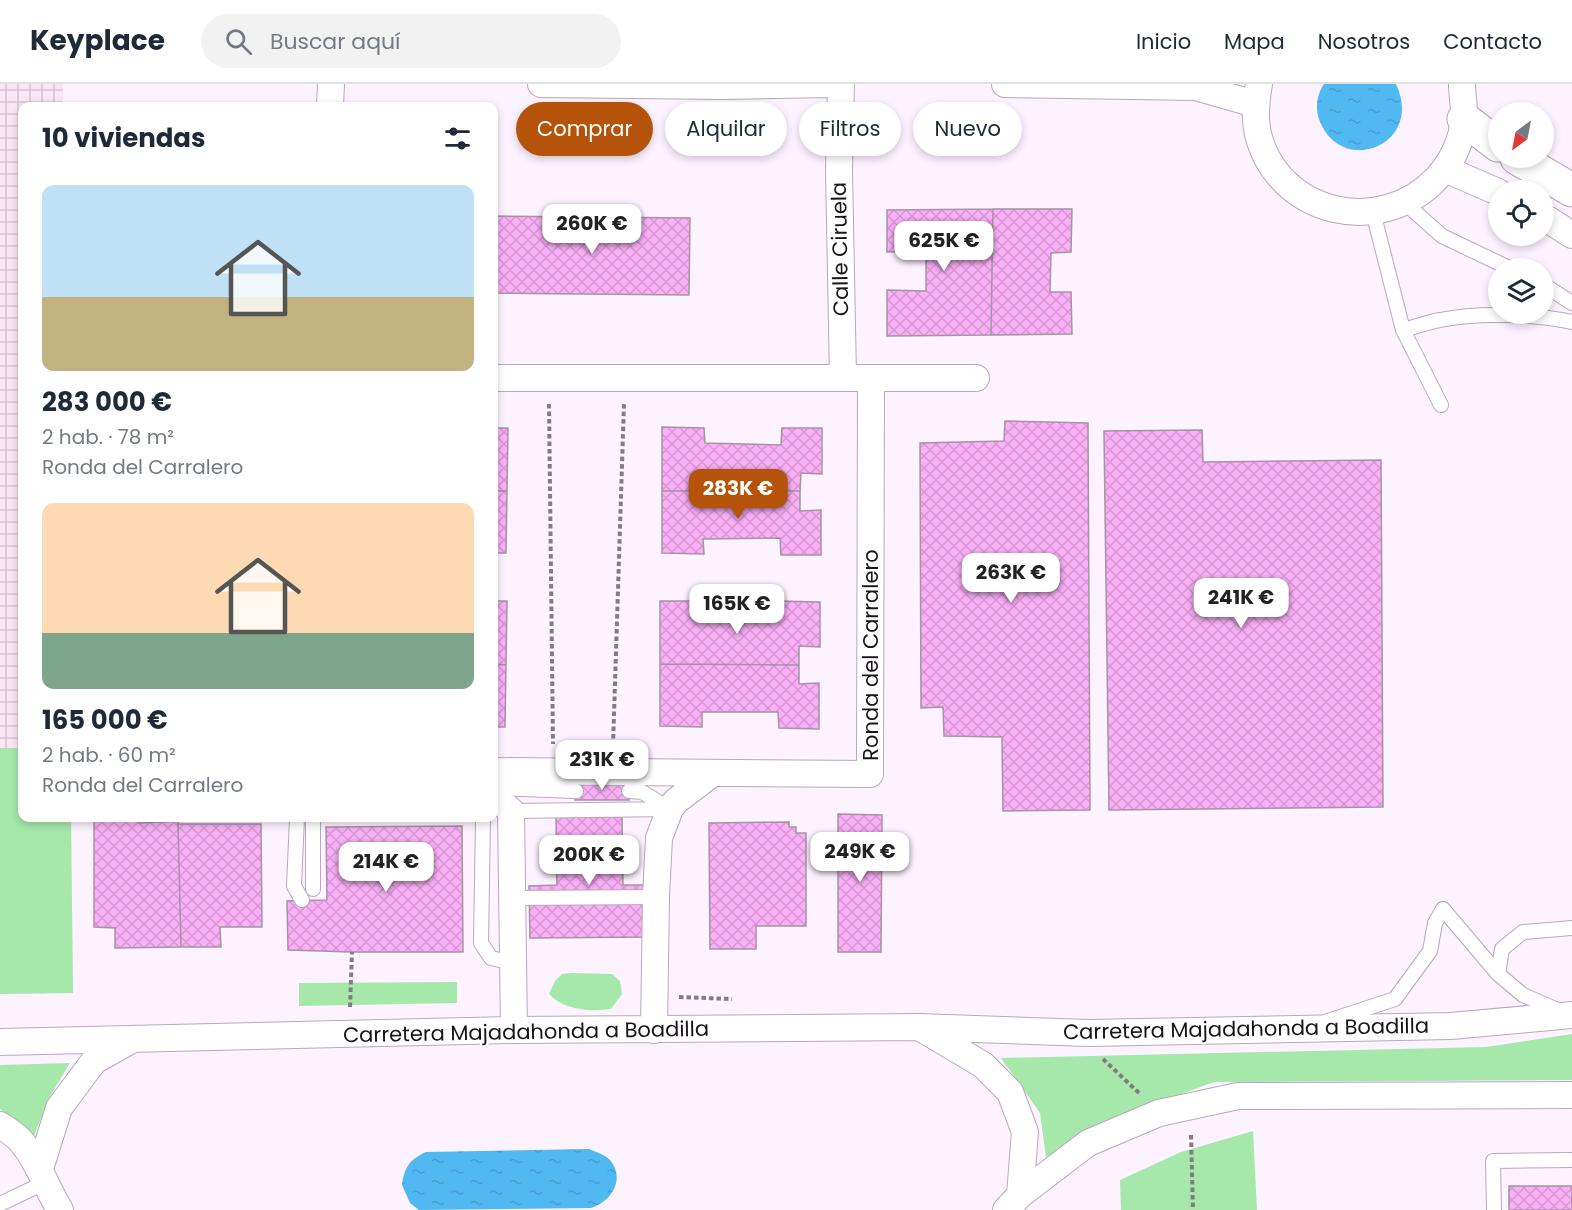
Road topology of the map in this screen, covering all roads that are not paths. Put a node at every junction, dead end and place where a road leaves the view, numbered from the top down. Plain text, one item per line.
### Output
1 (331, 84) edge
2 (541, 84) edge
3 (834, 84) edge
4 (841, 84) edge
5 (1005, 84) edge
6 (1462, 84) edge
7 (1257, 94) edge
8 (330, 102) edge
9 (1464, 119) junction
10 (1488, 137) edge
11 (1534, 168) edge
12 (1445, 170) junction
13 (1488, 188) edge
14 (1572, 190) edge
15 (1405, 203) junction
16 (1373, 212) junction
17 (1554, 223) edge
18 (1572, 235) edge
19 (1488, 258) edge
20 (1554, 291) edge
21 (1572, 303) edge
22 (1572, 322) edge
23 (1403, 330) junction
24 (498, 378) edge
25 (843, 378) junction
26 (872, 378) junction
27 (976, 378) dead end
28 (1441, 405) dead end
29 (498, 771) edge
30 (713, 773) junction
31 (621, 781) junction
32 (498, 788) edge
33 (576, 791) dead end
34 (502, 803) edge
35 (670, 809) junction
36 (297, 822) edge
37 (313, 822) edge
38 (483, 822) edge
39 (313, 889) dead end
40 (656, 897) junction
41 (511, 898) junction
42 (302, 900) dead end
43 (1572, 928) edge
44 (513, 963) junction
45 (1497, 974) junction
46 (1570, 1015) edge
47 (919, 1027) junction
48 (1306, 1028) junction
49 (514, 1030) junction
50 (654, 1030) junction
51 (132, 1040) junction
52 (0, 1042) edge
53 (1572, 1095) edge
54 (0, 1125) edge
55 (1572, 1160) edge
56 (42, 1176) junction
57 (1013, 1203) edge
58 (0, 1204) edge
59 (60, 1210) edge
60 (1494, 1210) edge

1 - 8 street
2 - 3 street
4 - 25 street, Calle Ciruela
5 - 7 street
6 - 9 street
7 - 16 street
9 - 10 highway
9 - 12 street
11 - 14 highway
12 - 13 street
12 - 15 street
15 - 16 street
15 - 19 lane
16 - 23 lane
17 - 18 street
20 - 21 lane
22 - 23 lane
23 - 28 lane
24 - 25 street
25 - 26 street
26 - 27 street
26 - 30 street, Ronda del Carralero
29 - 31 street, Ronda del Carralero
30 - 31 street, Ronda del Carralero
30 - 35 street
31 - 35 lane
32 - 33 lane
34 - 35 lane
34 - 41 street
35 - 40 street
36 - 42 lane
37 - 39 lane
38 - 44 lane
40 - 41 lane
40 - 50 street
41 - 44 street
43 - 45 lane
44 - 49 street
45 - 46 lane
45 - 48 lane
46 - 48 street, Carretera Majadahonda a Boadilla
47 - 48 street, Carretera Majadahonda a Boadilla
47 - 50 street, Carretera Majadahonda a Boadilla
47 - 57 street
49 - 50 street, Carretera Majadahonda a Boadilla
49 - 51 street, Carretera Majadahonda a Boadilla
51 - 52 street, Carretera Majadahonda a Boadilla
51 - 56 street, Carretera Majadahonda a Boadilla
53 - 57 street
54 - 56 street
55 - 60 lane
56 - 58 lane
56 - 59 street

